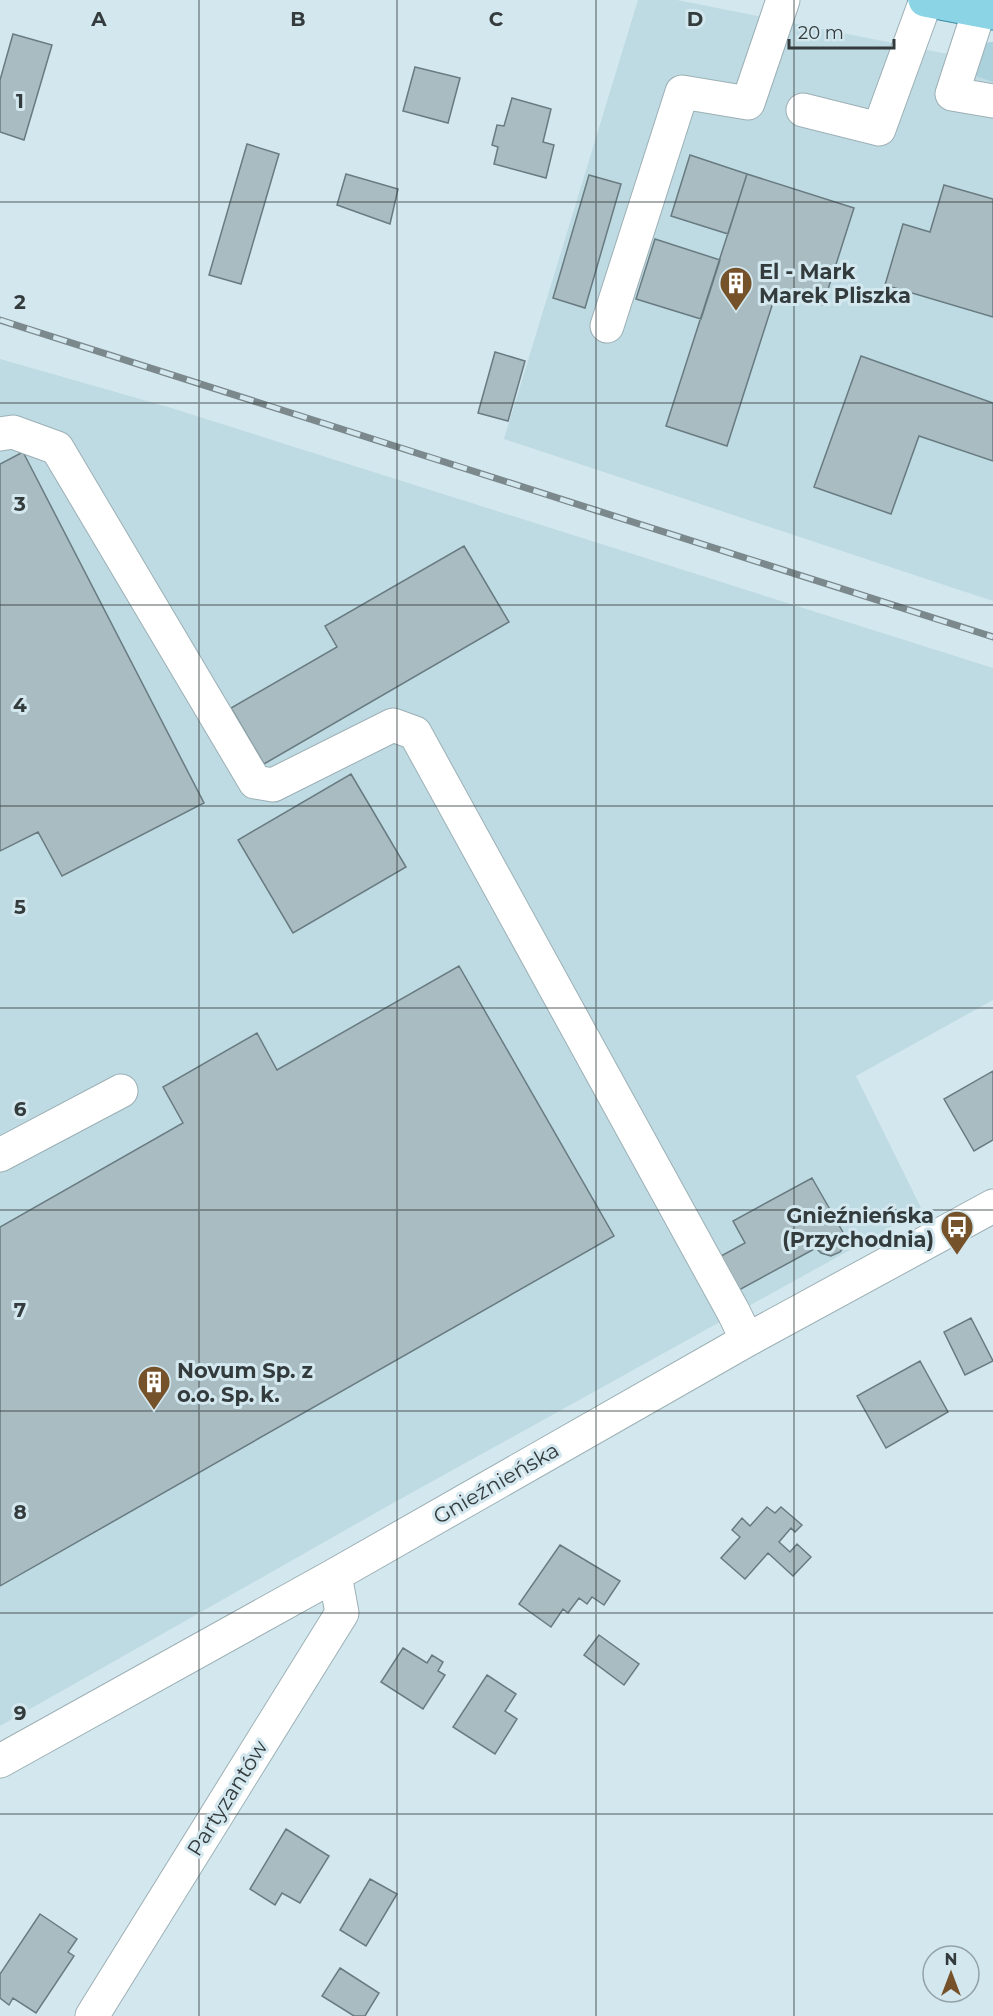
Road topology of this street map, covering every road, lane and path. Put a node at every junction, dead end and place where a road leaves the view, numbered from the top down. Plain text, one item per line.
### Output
1 (783, 0) edge
2 (926, 0) edge
3 (986, 12) edge
4 (993, 101) edge
5 (803, 110) dead end
6 (607, 326) dead end
7 (0, 434) edge
8 (121, 1091) dead end
9 (0, 1155) edge
10 (993, 1206) edge
11 (747, 1340) junction
12 (335, 1575) junction
13 (0, 1761) edge
14 (92, 2016) edge

1 - 6 street
2 - 3 main road
2 - 5 street
3 - 4 street
7 - 11 street
8 - 9 street
10 - 11 street, Gnieźnieńska
11 - 12 street, Gnieźnieńska
12 - 13 street, Gnieźnieńska
12 - 14 street, Partyzantów

